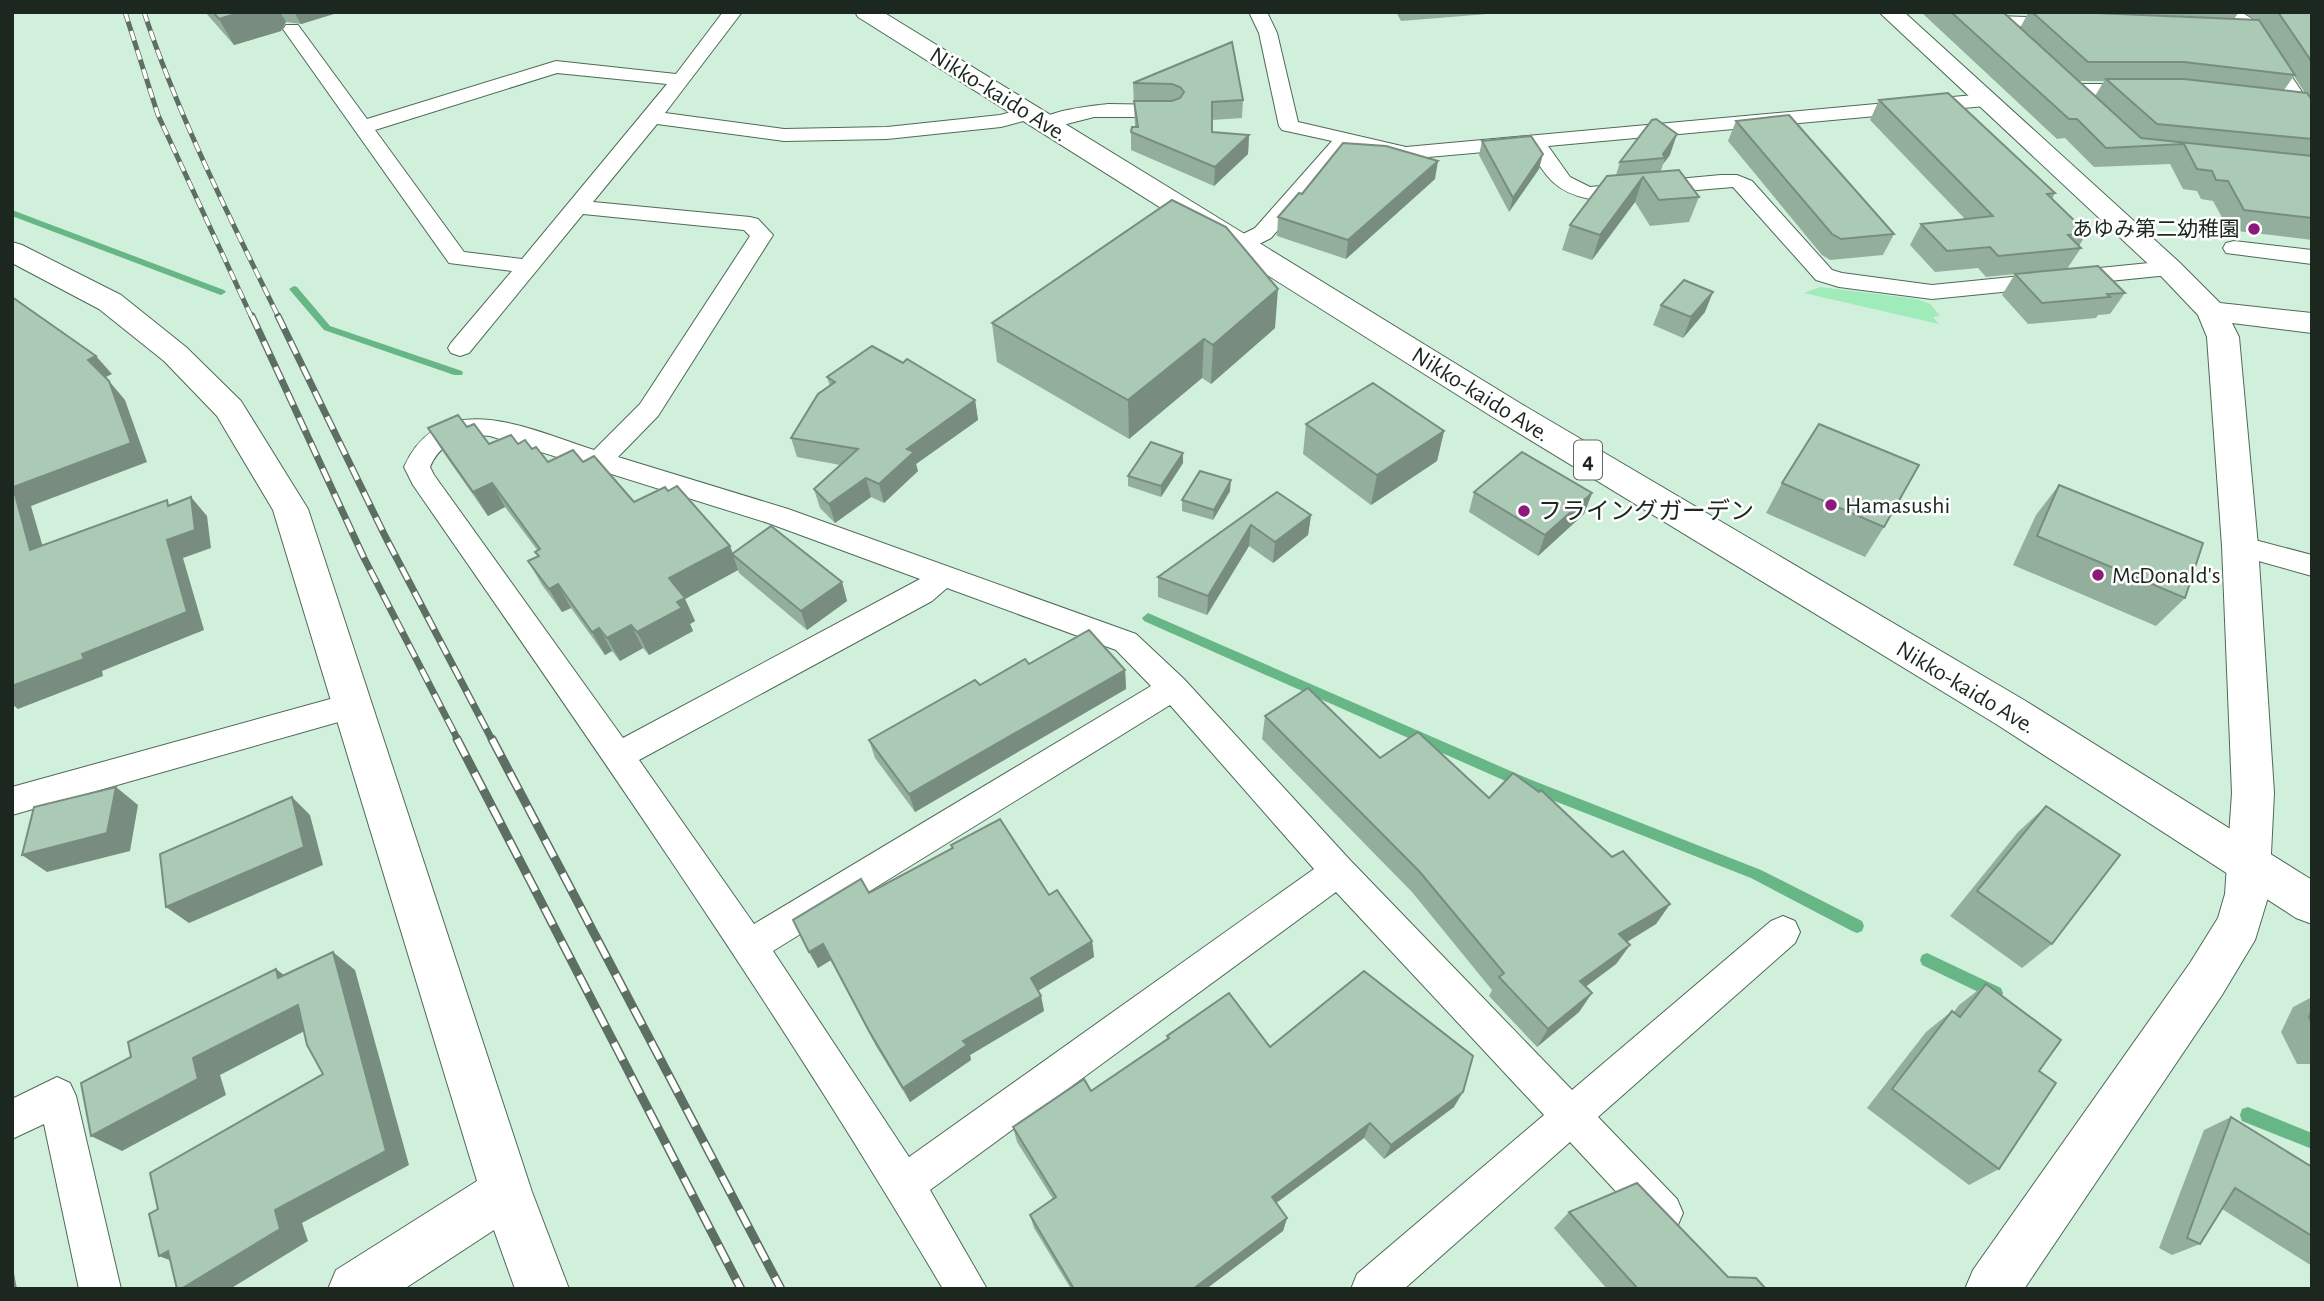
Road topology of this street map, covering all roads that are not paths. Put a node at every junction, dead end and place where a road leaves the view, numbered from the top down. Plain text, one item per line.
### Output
1 (733, 12) edge
2 (866, 12) edge
3 (1258, 12) edge
4 (1890, 12) edge
5 (1991, 16) edge
6 (2227, 22) edge
7 (2086, 24) edge
8 (292, 29) dead end
9 (2024, 46) edge
10 (2052, 72) edge
11 (681, 80) junction
12 (2071, 90) junction
13 (2158, 90) edge
14 (1985, 100) junction
15 (2274, 102) edge
16 (2300, 105) junction
17 (2090, 108) edge
18 (1171, 111) edge
19 (652, 117) junction
20 (1039, 118) junction
21 (2312, 122) edge
22 (363, 127) junction
23 (1346, 138) junction
24 (1534, 140) junction
25 (577, 207) junction
26 (1241, 244) junction
27 (2234, 248) dead end
28 (12, 251) edge
29 (2312, 257) edge
30 (527, 266) junction
31 (2169, 268) junction
32 (2211, 312) junction
33 (2312, 323) edge
34 (460, 348) dead end
35 (600, 460) junction
36 (2241, 546) junction
37 (2312, 566) edge
38 (942, 577) junction
39 (1173, 688) junction
40 (352, 706) junction
41 (617, 756) junction
42 (12, 801) edge
43 (2249, 864) junction
44 (1338, 871) junction
45 (2312, 904) edge
46 (1783, 932) dead end
47 (749, 946) junction
48 (1571, 1118) junction
49 (12, 1120) edge
50 (905, 1184) junction
51 (506, 1192) junction
52 (1689, 1240) edge
53 (100, 1289) edge
54 (355, 1289) edge
55 (542, 1289) edge
56 (966, 1289) edge
57 (1373, 1289) edge
58 (1992, 1289) edge

1 - 11 street
2 - 20 main road, Nikko-kaido Ave. / 4
3 - 23 street
4 - 14 main road
5 - 7 street
5 - 9 street
6 - 16 street
8 - 22 street
10 - 12 street
11 - 19 street
11 - 22 street
12 - 13 street
12 - 17 street
14 - 24 street
14 - 31 main road
15 - 16 street
16 - 21 street
18 - 20 street
19 - 20 street
19 - 25 street
20 - 26 main road, Nikko-kaido Ave. / 4
22 - 30 street
23 - 24 street
23 - 26 street
24 - 31 street
25 - 30 street
25 - 35 street
26 - 43 main road, Nikko-kaido Ave. / 4
27 - 29 street
28 - 40 main road
30 - 34 street
31 - 32 main road
32 - 33 main road
32 - 36 main road
35 - 38 street
35 - 41 street
36 - 37 street
36 - 43 main road
38 - 39 street
38 - 41 street
39 - 44 street
39 - 47 street
40 - 42 street
40 - 51 main road
41 - 47 street
43 - 45 main road, Nikko-kaido Ave. / 4
43 - 58 main road
44 - 48 street
44 - 50 street
46 - 48 street
47 - 50 street
48 - 52 street
48 - 57 street
49 - 53 street
50 - 56 street
51 - 54 main road
51 - 55 main road

